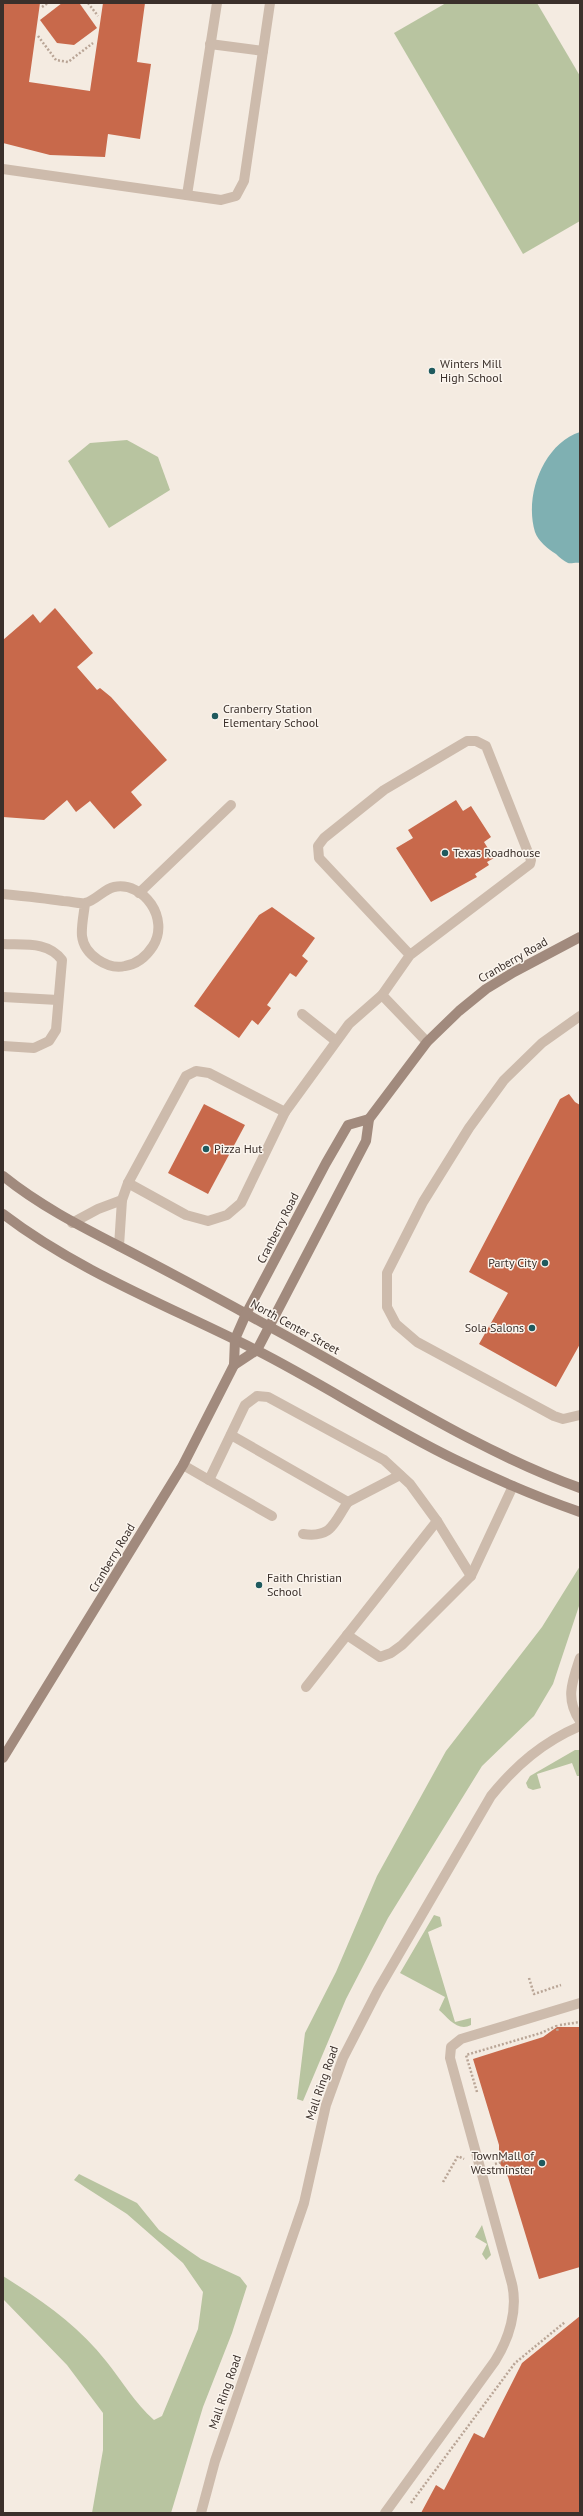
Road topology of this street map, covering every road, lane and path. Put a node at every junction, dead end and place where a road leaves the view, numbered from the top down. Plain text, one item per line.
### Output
1 (48, 3) edge
2 (88, 3) edge
3 (217, 3) edge
4 (270, 3) edge
5 (42, 7) dead end
6 (98, 16) dead end
7 (38, 36) dead end
8 (93, 43) dead end
9 (210, 44) junction
10 (263, 51) junction
11 (3, 169) edge
12 (188, 196) junction
13 (231, 805) dead end
14 (139, 893) junction
15 (3, 894) edge
16 (84, 903) junction
17 (580, 937) edge
18 (3, 944) edge
19 (410, 955) junction
20 (382, 995) junction
21 (3, 997) edge
22 (58, 1000) junction
23 (302, 1014) dead end
24 (580, 1016) edge
25 (336, 1041) junction
26 (427, 1042) junction
27 (3, 1046) edge
28 (285, 1112) junction
29 (369, 1119) junction
30 (3, 1176) edge
31 (128, 1182) junction
32 (122, 1200) junction
33 (3, 1214) edge
34 (72, 1223) junction
35 (119, 1246) junction
36 (246, 1314) junction
37 (270, 1326) junction
38 (235, 1339) junction
39 (257, 1350) junction
40 (234, 1365) junction
41 (580, 1415) edge
42 (231, 1435) junction
43 (183, 1465) junction
44 (400, 1475) junction
45 (209, 1480) junction
46 (513, 1486) junction
47 (580, 1488) edge
48 (348, 1502) junction
49 (580, 1512) edge
50 (272, 1516) dead end
51 (437, 1521) junction
52 (303, 1534) dead end
53 (471, 1576) junction
54 (347, 1635) junction
55 (580, 1658) edge
56 (306, 1686) dead end
57 (580, 1722) edge
58 (580, 1726) edge
59 (3, 1758) edge
60 (529, 1978) dead end
61 (561, 1985) dead end
62 (580, 2003) edge
63 (580, 2022) edge
64 (556, 2025) junction
65 (558, 2032) dead end
66 (477, 2092) dead end
67 (467, 2161) dead end
68 (504, 2161) dead end
69 (495, 2164) dead end
70 (443, 2182) dead end
71 (565, 2322) dead end
72 (409, 2507) dead end
73 (201, 2513) edge
74 (385, 2513) edge

1 - 5 path
2 - 6 path
3 - 9 street
4 - 10 street
7 - 8 path
9 - 10 street
9 - 12 street
10 - 12 street
11 - 12 street
13 - 14 street
14 - 16 street
14 - 16 street
15 - 16 street
17 - 26 street, Cranberry Road
18 - 22 street
19 - 19 street
19 - 20 street
20 - 25 street
20 - 26 street
21 - 22 street
22 - 27 street
23 - 25 street
24 - 41 street
25 - 28 street
26 - 29 street, Cranberry Road
28 - 31 street
28 - 31 street
29 - 36 street, Cranberry Road
29 - 37 street, Cranberry Road
30 - 34 street, North Center Street
31 - 32 street
32 - 34 street
32 - 35 street
33 - 38 street
34 - 35 street, North Center Street
35 - 36 street, North Center Street
36 - 37 street, North Center Street
36 - 38 street, Cranberry Road
37 - 39 street, Cranberry Road
37 - 47 street, North Center Street
38 - 39 street
38 - 40 street, Cranberry Road
39 - 40 street, Cranberry Road
39 - 46 street
40 - 43 street, Cranberry Road
42 - 44 street
42 - 45 street
42 - 48 street
43 - 45 street
43 - 59 street, Cranberry Road
44 - 48 street
44 - 51 street
45 - 50 street
46 - 49 street
46 - 53 street
48 - 52 street
51 - 53 street
51 - 54 street
53 - 54 street
54 - 56 street
55 - 57 street
58 - 73 street, Mall Ring Road
60 - 61 path
62 - 74 street
63 - 64 path
64 - 65 path
64 - 66 path
67 - 70 path
68 - 69 path
71 - 72 path

